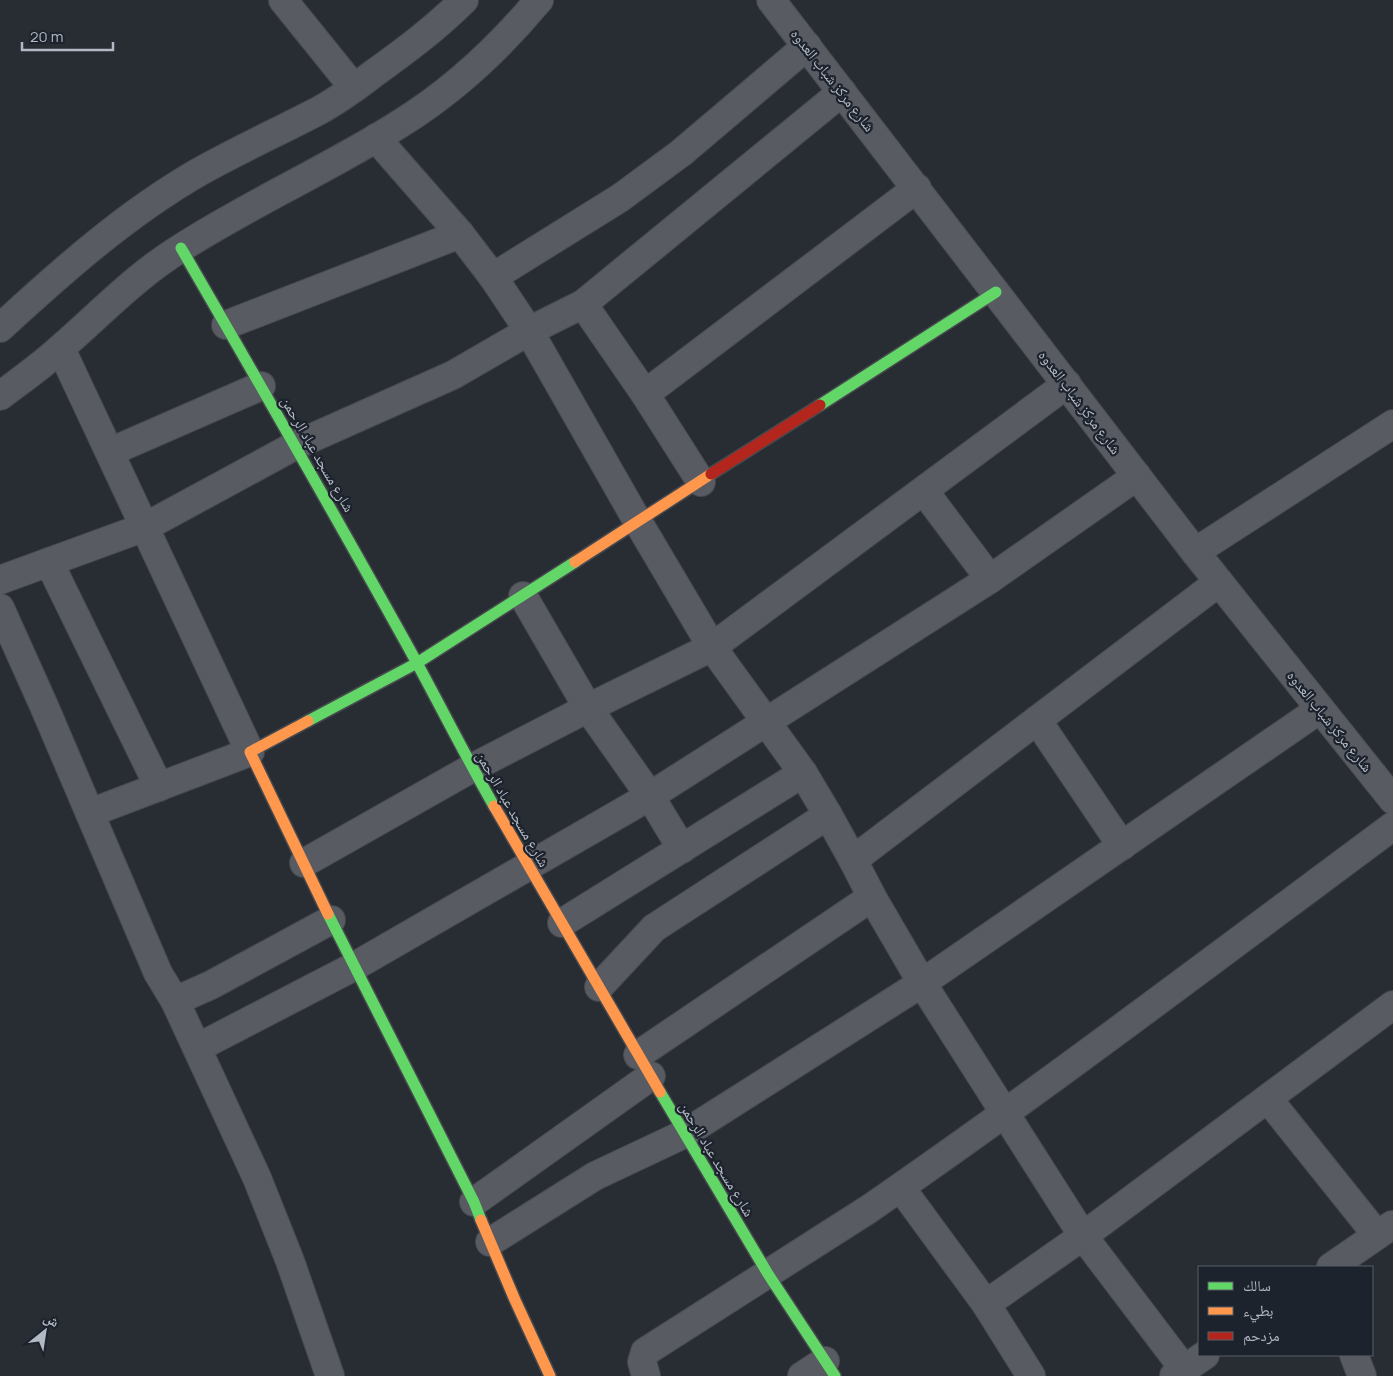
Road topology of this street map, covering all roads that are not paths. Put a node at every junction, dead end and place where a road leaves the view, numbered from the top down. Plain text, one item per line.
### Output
1 (283, 0) edge
2 (464, 0) edge
3 (539, 0) edge
4 (771, 0) edge
5 (807, 46) junction
6 (354, 88) junction
7 (842, 92) junction
8 (376, 138) junction
9 (917, 188) junction
10 (460, 234) junction
11 (181, 248) junction
12 (493, 277) junction
13 (996, 292) junction
14 (583, 304) junction
15 (226, 325) junction
16 (0, 328) edge
17 (529, 331) junction
18 (61, 349) junction
19 (1067, 384) junction
20 (261, 386) junction
21 (645, 394) junction
22 (0, 396) edge
23 (1393, 424) edge
24 (296, 445) junction
25 (110, 452) junction
26 (1136, 476) junction
27 (701, 482) junction
28 (924, 490) junction
29 (638, 522) junction
30 (145, 527) junction
31 (1195, 552) junction
32 (49, 562) junction
33 (990, 579) junction
34 (0, 580) edge
35 (1219, 582) junction
36 (523, 596) junction
37 (0, 608) edge
38 (712, 646) junction
39 (417, 663) junction
40 (588, 708) junction
41 (1320, 709) junction
42 (1037, 720) junction
43 (765, 721) junction
44 (250, 752) junction
45 (472, 768) junction
46 (803, 773) junction
47 (159, 787) junction
48 (650, 796) junction
49 (1393, 800) edge
50 (90, 813) junction
51 (828, 815) junction
52 (1393, 826) edge
53 (1122, 846) junction
54 (682, 849) junction
55 (853, 860) junction
56 (304, 863) junction
57 (529, 866) junction
58 (872, 897) junction
59 (330, 920) junction
60 (562, 923) junction
61 (355, 966) junction
62 (922, 983) junction
63 (599, 987) junction
64 (175, 1001) junction
65 (1393, 1005) edge
66 (197, 1048) junction
67 (644, 1065) junction
68 (1268, 1099) junction
69 (1006, 1113) junction
70 (684, 1134) junction
71 (901, 1188) junction
72 (474, 1202) junction
73 (1385, 1230) edge
74 (1083, 1236) junction
75 (490, 1242) junction
76 (1332, 1266) edge
77 (768, 1274) junction
78 (986, 1304) junction
79 (1354, 1356) edge
80 (830, 1369) edge
81 (1187, 1369) edge
82 (330, 1376) edge
83 (550, 1376) edge
84 (646, 1376) edge
85 (802, 1376) edge
86 (1031, 1376) edge
87 (1362, 1376) edge

1 - 6 street
2 - 6 street
3 - 8 street
4 - 5 street, شارع مركز شباب العدوه
5 - 7 street, شارع مركز شباب العدوه
5 - 12 street
6 - 16 street
7 - 9 street, شارع مركز شباب العدوه
7 - 14 street
8 - 10 street
8 - 11 street
9 - 13 street, شارع مركز شباب العدوه
9 - 21 street
10 - 12 street
10 - 15 street
11 - 15 street, شارع مسجد عباد الرحمن
11 - 18 street
12 - 17 street
13 - 19 street, شارع مركز شباب العدوه
13 - 27 street
14 - 17 street
14 - 21 street
15 - 20 street, شارع مسجد عباد الرحمن
17 - 24 street
17 - 29 street
18 - 22 street
18 - 25 street
19 - 26 street, شارع مركز شباب العدوه
19 - 28 street
20 - 24 street, شارع مسجد عباد الرحمن
20 - 25 street
21 - 27 street
23 - 31 street
24 - 30 street
24 - 39 street, شارع مسجد عباد الرحمن
25 - 30 street
26 - 31 street, شارع مركز شباب العدوه
26 - 33 street
27 - 29 street
28 - 33 street
28 - 38 street
29 - 36 street
29 - 38 street
30 - 32 street
30 - 44 street
31 - 35 street, شارع مركز شباب العدوه
32 - 34 street
32 - 47 street
33 - 43 street
35 - 41 street, شارع مركز شباب العدوه
35 - 42 street
36 - 39 street
36 - 40 street
37 - 50 street
38 - 40 street
38 - 43 street
39 - 44 street
39 - 45 street, شارع مسجد عباد الرحمن
40 - 45 street
40 - 48 street
41 - 49 street, شارع مركز شباب العدوه
41 - 53 street
42 - 53 street
42 - 55 street
43 - 46 street
43 - 48 street
44 - 47 street
44 - 56 street
45 - 56 street
45 - 57 street, شارع مسجد عباد الرحمن
46 - 51 street
46 - 54 street
47 - 50 street
48 - 54 street
48 - 57 street
50 - 64 street
51 - 55 street
51 - 63 street
52 - 69 street
53 - 62 street
54 - 60 street
55 - 58 street
56 - 59 street
57 - 60 street, شارع مسجد عباد الرحمن
57 - 61 street
58 - 62 street
58 - 67 street
59 - 61 street
59 - 64 street
60 - 63 street, شارع مسجد عباد الرحمن
61 - 66 street
61 - 72 street
62 - 69 street
62 - 70 street
63 - 67 street, شارع مسجد عباد الرحمن
64 - 66 street
65 - 68 street
66 - 82 street
67 - 70 street, شارع مسجد عباد الرحمن
67 - 72 street
68 - 73 street
68 - 74 street
69 - 71 street
69 - 74 street
70 - 75 street
70 - 77 street, شارع مسجد عباد الرحمن
71 - 77 street
71 - 78 street
72 - 75 street
73 - 76 street
74 - 78 street
74 - 81 street
75 - 83 street
77 - 80 street, شارع مسجد عباد الرحمن
77 - 84 street
78 - 86 street
79 - 87 street
80 - 85 street

